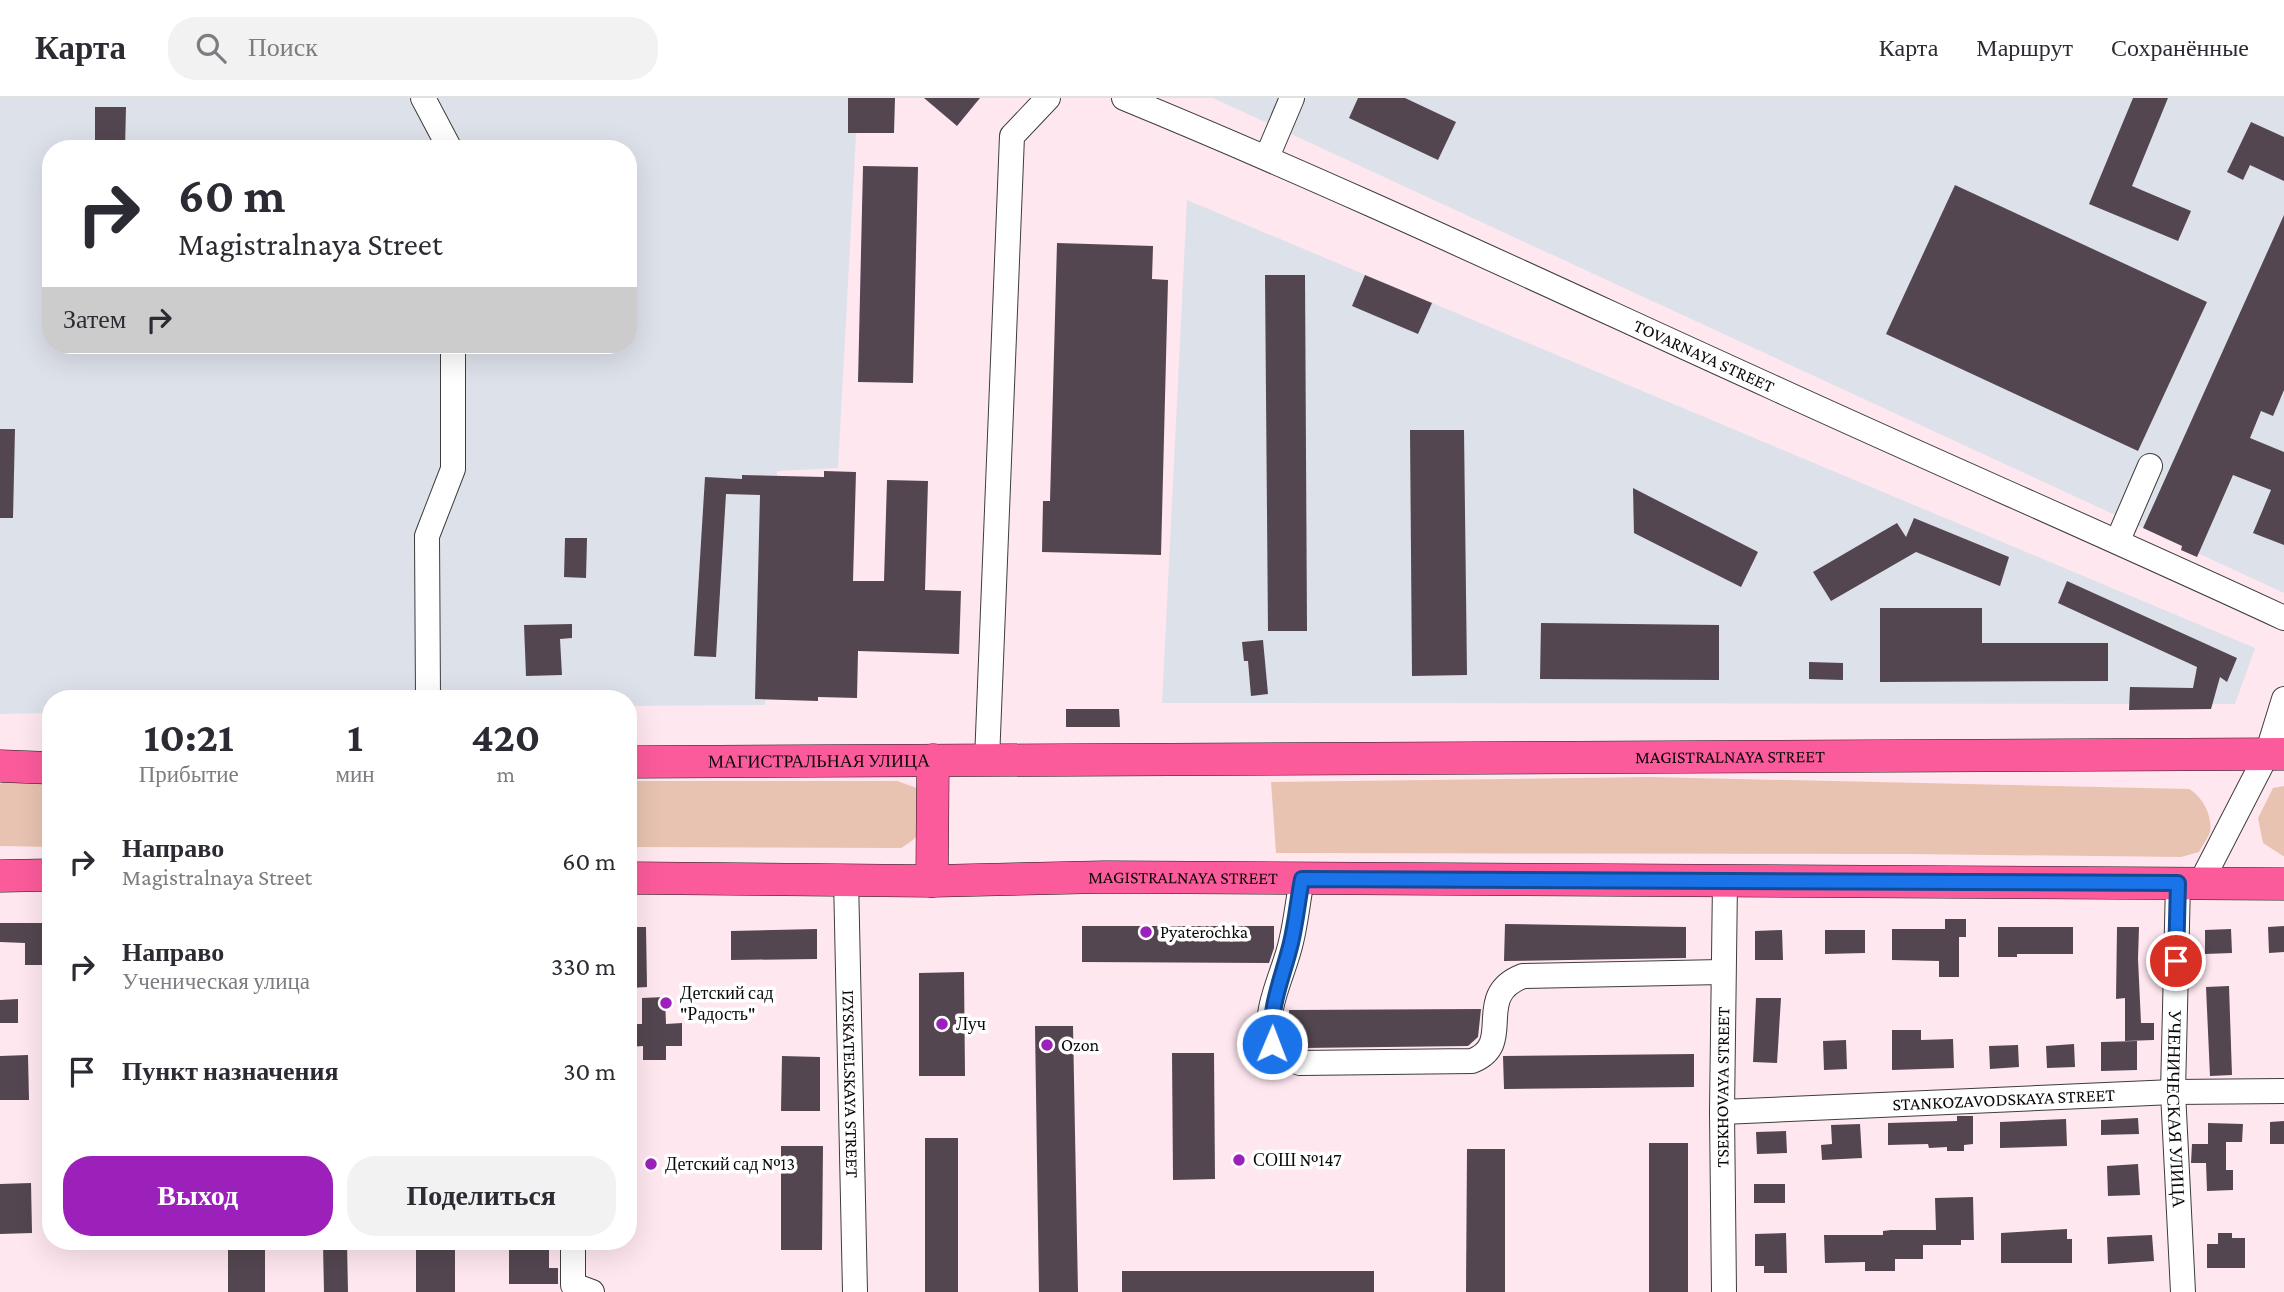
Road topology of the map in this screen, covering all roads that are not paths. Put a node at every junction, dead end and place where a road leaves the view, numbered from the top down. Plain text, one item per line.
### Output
1 (423, 98) edge
2 (1048, 98) edge
3 (1124, 98) edge
4 (1292, 98) edge
5 (445, 140) edge
6 (1267, 156) junction
7 (453, 354) edge
8 (2150, 466) dead end
9 (2118, 540) junction
10 (2284, 618) edge
11 (428, 690) edge
12 (2284, 699) edge
13 (2276, 754) edge
14 (933, 760) junction
15 (987, 761) junction
16 (637, 762) edge
17 (0, 766) edge
18 (42, 768) edge
19 (0, 876) edge
20 (42, 876) edge
21 (637, 878) edge
22 (846, 878) junction
23 (1302, 879) junction
24 (932, 881) junction
25 (1725, 881) junction
26 (2189, 883) junction
27 (2284, 884) edge
28 (1722, 972) junction
29 (2284, 1091) edge
30 (2173, 1092) junction
31 (1722, 1112) junction
32 (573, 1250) edge
33 (592, 1292) edge
34 (855, 1292) edge
35 (1724, 1292) edge
36 (2183, 1292) edge

1 - 5 street
2 - 15 street
3 - 6 street, TOVARNAYA STREET
4 - 6 street
6 - 9 street, TOVARNAYA STREET
7 - 11 street
8 - 9 street
9 - 10 street, TOVARNAYA STREET
12 - 13 street
13 - 15 main road, МАГИСТРАЛЬНАЯ УЛИЦА
13 - 26 street
14 - 15 main road, МАГИСТРАЛЬНАЯ УЛИЦА
14 - 16 main road, МАГИСТРАЛЬНАЯ УЛИЦА
14 - 24 main road
17 - 18 main road
19 - 20 main road
21 - 22 main road, MAGISTRALNAYA STREET
22 - 24 main road, MAGISTRALNAYA STREET
22 - 34 street, IZYSKATELSKAYA STREET
23 - 24 main road, MAGISTRALNAYA STREET
23 - 25 main road, MAGISTRALNAYA STREET
23 - 28 street
25 - 26 main road, MAGISTRALNAYA STREET
25 - 28 street, TSEKHOVAYA STREET
26 - 27 main road, MAGISTRALNAYA STREET
26 - 30 street, УЧЕНИЧЕСКАЯ УЛИЦА
28 - 31 street, TSEKHOVAYA STREET
29 - 30 street, STANKOZAVODSKAYA STREET
30 - 31 street, STANKOZAVODSKAYA STREET
30 - 36 street, УЧЕНИЧЕСКАЯ УЛИЦА
31 - 35 street, TSEKHOVAYA STREET
32 - 33 street

